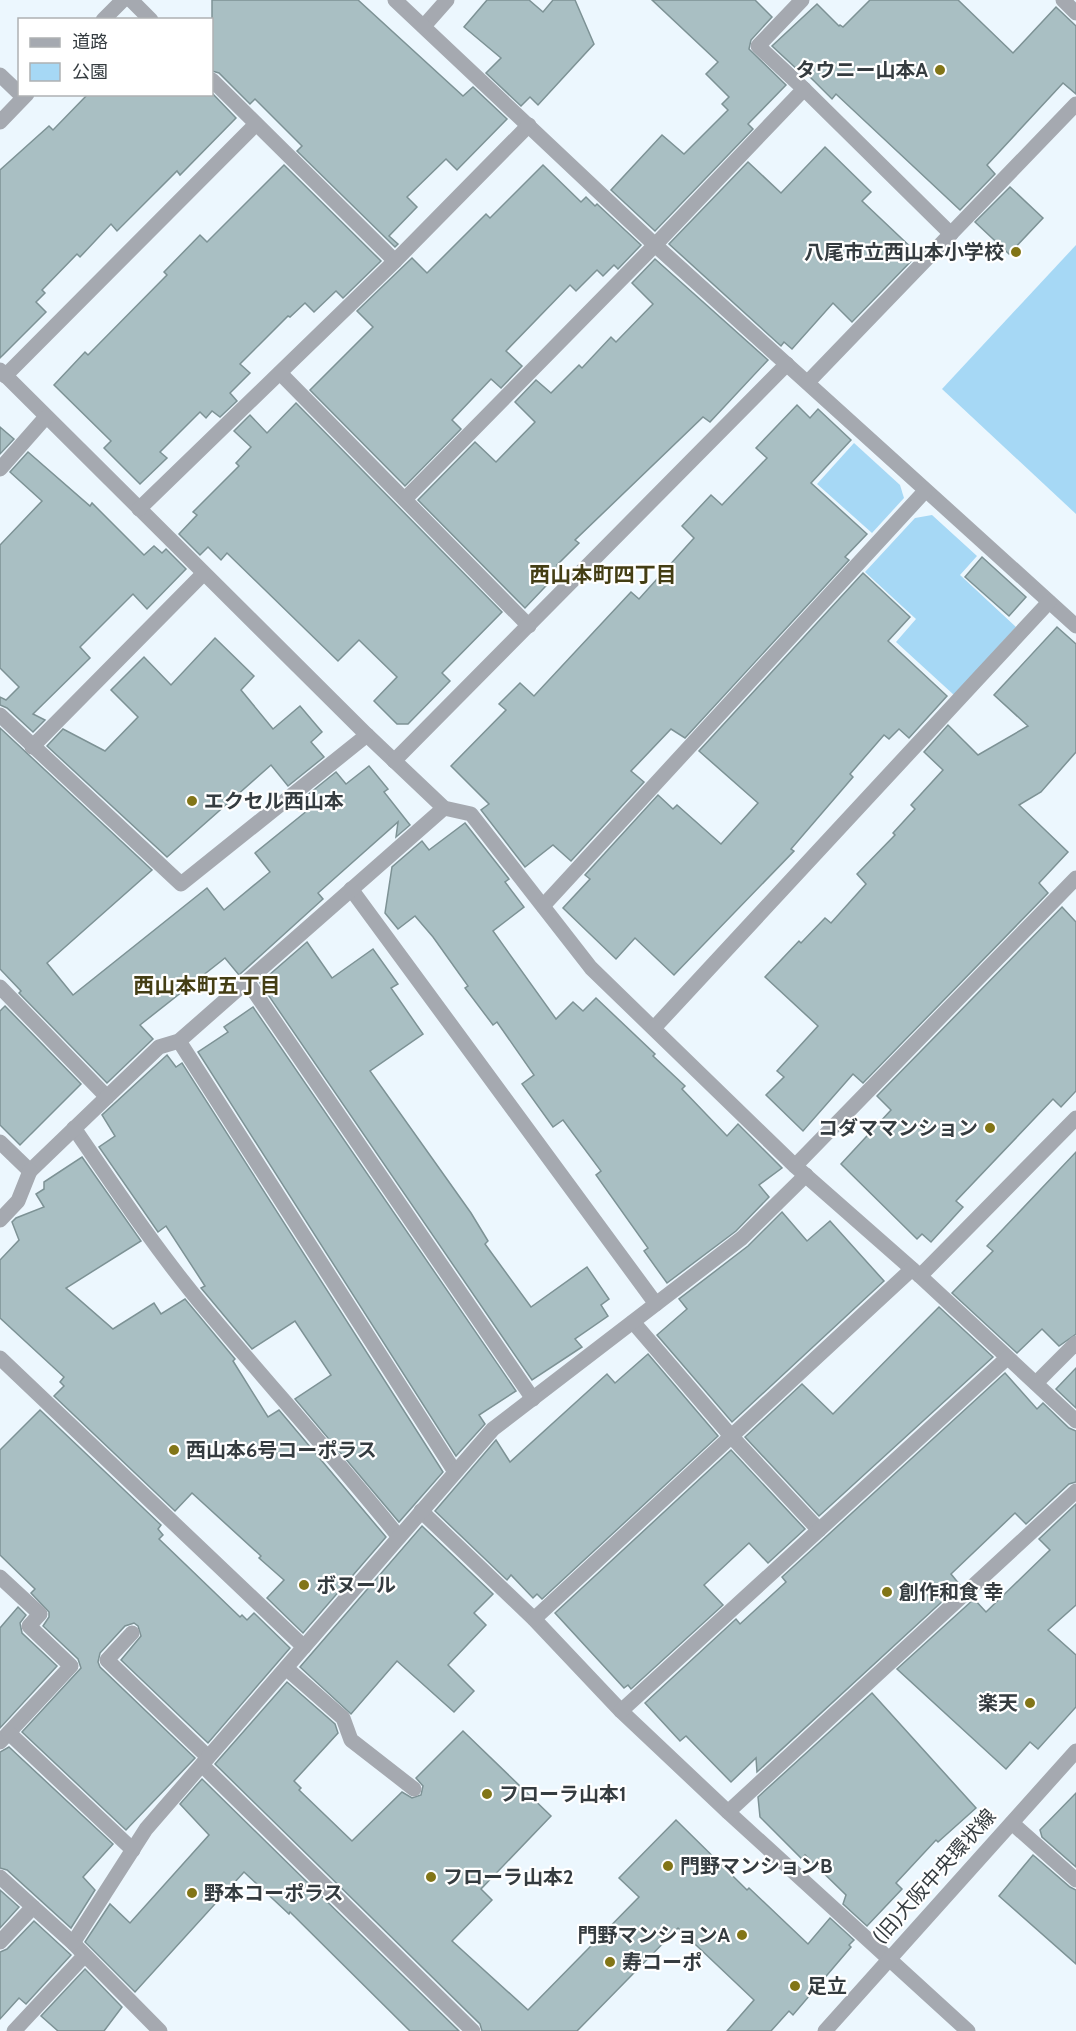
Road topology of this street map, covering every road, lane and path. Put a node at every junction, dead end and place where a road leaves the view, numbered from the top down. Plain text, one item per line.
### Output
1 (123, 0) edge
2 (131, 0) edge
3 (396, 0) edge
4 (447, 0) edge
5 (802, 0) edge
6 (1063, 0) edge
7 (1076, 13) edge
8 (105, 18) edge
9 (149, 18) edge
10 (424, 26) junction
11 (0, 75) edge
12 (213, 81) edge
13 (804, 89) junction
14 (18, 91) edge
15 (22, 96) edge
16 (1076, 104) edge
17 (0, 122) edge
18 (256, 124) junction
19 (529, 125) junction
20 (951, 234) junction
21 (656, 245) junction
22 (395, 261) junction
23 (787, 364) junction
24 (3, 373) edge
25 (280, 373) junction
26 (808, 382) junction
27 (45, 418) junction
28 (0, 469) edge
29 (925, 491) junction
30 (405, 499) junction
31 (138, 509) junction
32 (203, 574) junction
33 (1049, 602) junction
34 (529, 626) junction
35 (1076, 626) edge
36 (0, 715) edge
37 (367, 735) junction
38 (32, 747) junction
39 (394, 761) junction
40 (444, 808) junction
41 (1076, 878) edge
42 (351, 889) junction
43 (543, 906) junction
44 (247, 981) junction
45 (0, 987) edge
46 (654, 1028) junction
47 (179, 1041) junction
48 (107, 1097) junction
49 (1076, 1118) edge
50 (74, 1128) junction
51 (0, 1142) edge
52 (30, 1171) junction
53 (801, 1171) junction
54 (0, 1220) edge
55 (916, 1272) junction
56 (656, 1304) junction
57 (633, 1322) junction
58 (1076, 1343) edge
59 (0, 1358) edge
60 (1007, 1358) junction
61 (1036, 1383) junction
62 (532, 1399) junction
63 (1076, 1421) edge
64 (731, 1436) junction
65 (455, 1472) junction
66 (1076, 1491) edge
67 (421, 1511) junction
68 (819, 1530) junction
69 (399, 1537) junction
70 (0, 1577) edge
71 (534, 1619) junction
72 (132, 1633) dead end
73 (304, 1647) junction
74 (286, 1668) junction
75 (621, 1711) junction
76 (4, 1738) edge
77 (1076, 1751) edge
78 (205, 1761) junction
79 (414, 1789) dead end
80 (728, 1812) junction
81 (1012, 1823) junction
82 (133, 1850) junction
83 (0, 1877) edge
84 (1076, 1880) edge
85 (33, 1907) junction
86 (0, 1942) edge
87 (73, 1943) junction
88 (84, 1956) junction
89 (889, 1958) junction
90 (14, 2031) edge
91 (160, 2031) edge
92 (473, 2031) edge
93 (825, 2031) edge
94 (968, 2031) edge

1 - 8 street
2 - 9 street
3 - 10 street
4 - 10 street
5 - 13 street
6 - 7 street
10 - 19 street
11 - 14 street
12 - 18 street
13 - 20 street
13 - 21 street
15 - 17 street
16 - 20 street
18 - 22 street
18 - 24 street
19 - 21 street
19 - 22 street
20 - 26 street
21 - 23 street
21 - 30 street
22 - 25 street
23 - 26 street
23 - 34 street
24 - 27 street
25 - 30 street
25 - 31 street
26 - 29 street
27 - 28 street
27 - 31 street
29 - 33 street
29 - 43 street
30 - 34 street
31 - 32 street
32 - 37 street
32 - 38 street
33 - 35 street
33 - 46 street
34 - 39 street
36 - 38 street
37 - 38 street
37 - 39 street
39 - 40 street
40 - 42 street
40 - 43 street
41 - 53 street
42 - 44 street
42 - 56 street
43 - 46 street
44 - 47 street
44 - 62 street
45 - 48 street
46 - 53 street
47 - 48 street
47 - 65 street
48 - 50 street
49 - 55 street
50 - 52 street
50 - 69 street
51 - 52 street
52 - 54 street
53 - 55 street
53 - 56 street
55 - 60 street
55 - 64 street
56 - 57 street
57 - 62 street
57 - 64 street
58 - 61 street
59 - 73 street
60 - 61 street
60 - 68 street
61 - 63 street
62 - 65 street
64 - 68 street
64 - 71 street
65 - 67 street
66 - 80 street
67 - 69 street
67 - 71 street
68 - 75 street
69 - 73 street
70 - 76 street
71 - 75 street
72 - 78 street
73 - 74 street
74 - 78 street
74 - 79 street
75 - 80 street
76 - 82 street
77 - 81 street, (旧)大阪中央環状線
78 - 82 street
78 - 92 street
80 - 89 street
81 - 84 street
81 - 89 street, (旧)大阪中央環状線
82 - 87 street
83 - 85 street
85 - 86 street
85 - 87 street
87 - 88 street
88 - 90 street
88 - 91 street
89 - 93 street, (旧)大阪中央環状線
89 - 94 street

